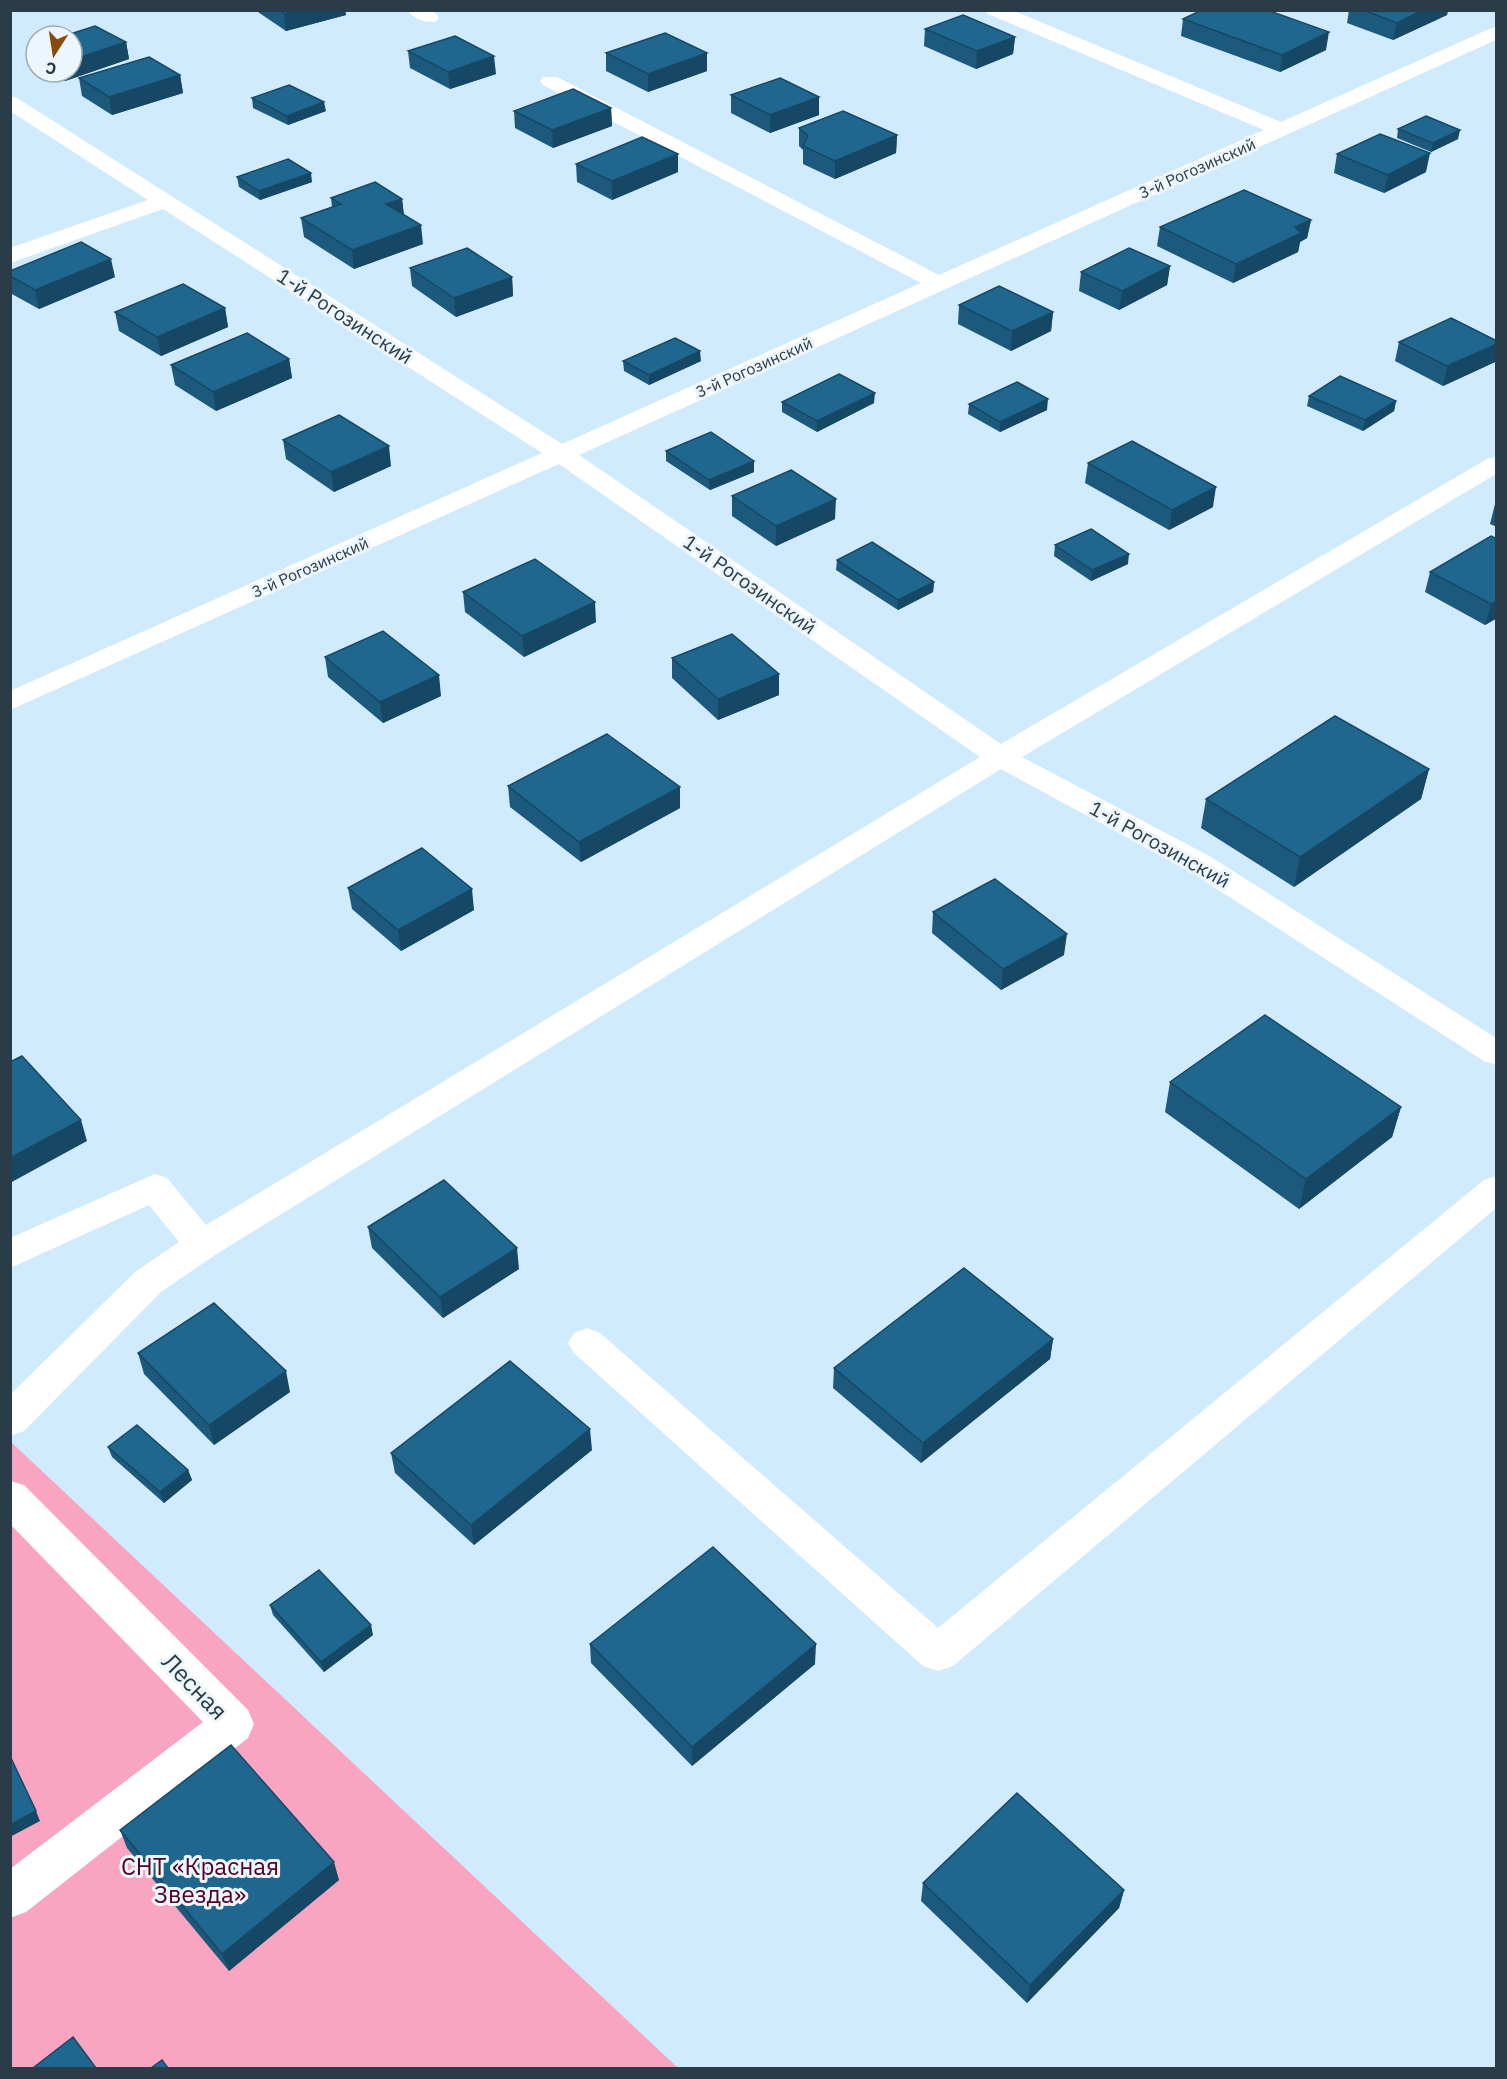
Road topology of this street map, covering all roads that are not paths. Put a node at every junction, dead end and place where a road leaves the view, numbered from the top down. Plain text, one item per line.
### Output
1 (995, 10) edge
2 (1497, 33) edge
3 (550, 81) dead end
4 (10, 102) edge
5 (1282, 129) junction
6 (165, 201) junction
7 (10, 256) edge
8 (939, 284) junction
9 (561, 454) junction
10 (1497, 464) edge
11 (10, 702) edge
12 (1000, 757) junction
13 (1497, 1053) edge
14 (1497, 1189) edge
15 (202, 1245) junction
16 (10, 1254) edge
17 (587, 1343) dead end
18 (10, 1420) edge
19 (10, 1497) edge
20 (10, 1897) edge

1 - 5 street
2 - 5 street, 3-й Рогозинский
3 - 8 street
4 - 6 street, 1-й Рогозинский
5 - 8 street, 3-й Рогозинский
6 - 7 street
6 - 9 street, 1-й Рогозинский
8 - 9 street, 3-й Рогозинский
9 - 11 street, 3-й Рогозинский
9 - 12 street, 1-й Рогозинский
10 - 12 street
12 - 13 street, 1-й Рогозинский
12 - 15 street
14 - 17 street
15 - 16 street
15 - 18 street
19 - 20 street, Лесная

